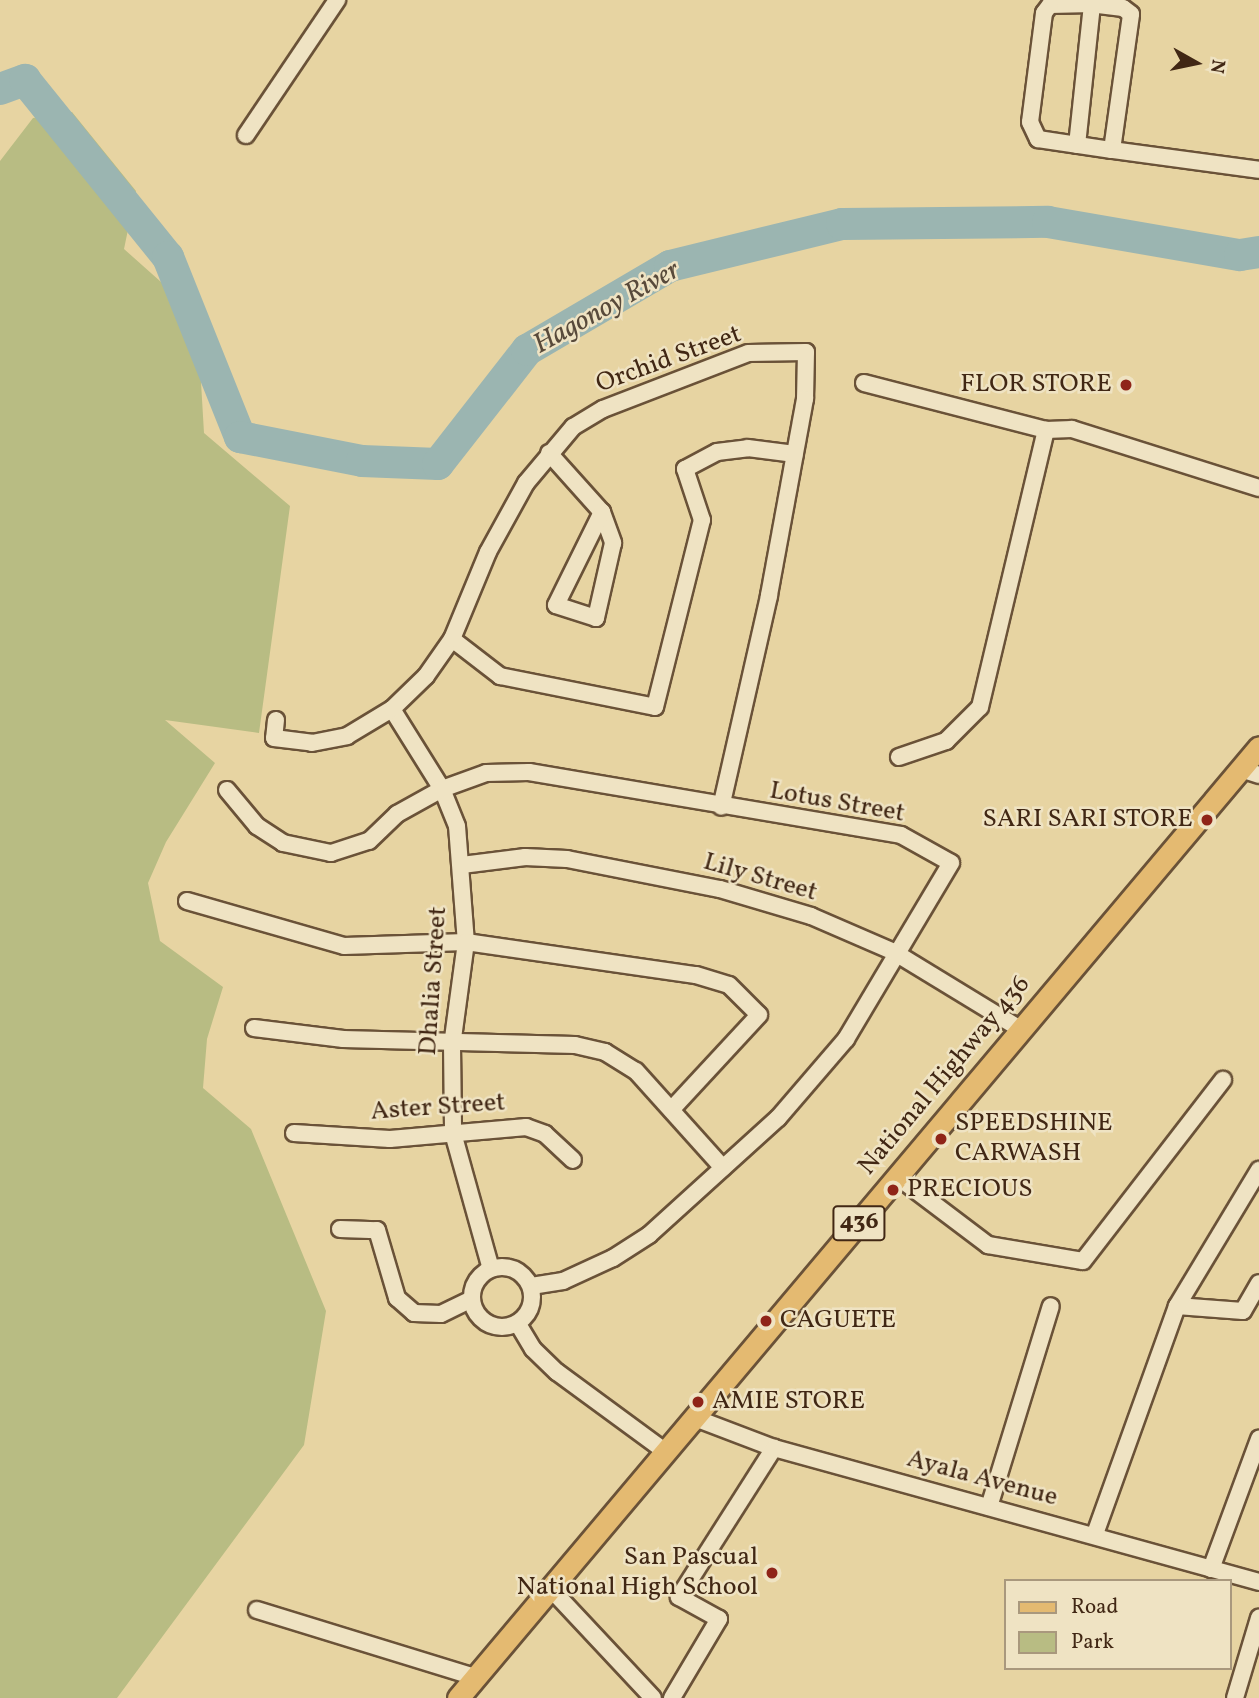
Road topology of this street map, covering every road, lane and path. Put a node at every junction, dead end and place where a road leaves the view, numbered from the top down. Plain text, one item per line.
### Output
1 (337, 0) edge
2 (1092, 4) junction
3 (246, 135) dead end
4 (1077, 145) junction
5 (1112, 150) junction
6 (1259, 170) edge
7 (864, 383) dead end
8 (1046, 430) junction
9 (549, 453) junction
10 (795, 454) junction
11 (1259, 488) edge
12 (602, 512) junction
13 (452, 639) junction
14 (392, 709) junction
15 (276, 720) dead end
16 (1259, 747) edge
17 (899, 757) dead end
18 (1250, 772) edge
19 (442, 789) junction
20 (227, 790) dead end
21 (721, 807) junction
22 (462, 865) junction
23 (187, 901) dead end
24 (466, 943) junction
25 (894, 953) junction
26 (254, 1028) dead end
27 (1020, 1029) junction
28 (452, 1045) junction
29 (1223, 1080) dead end
30 (671, 1110) junction
31 (294, 1133) dead end
32 (453, 1133) junction
33 (573, 1160) dead end
34 (723, 1168) junction
35 (1259, 1170) edge
36 (898, 1177) junction
37 (340, 1229) dead end
38 (491, 1269) junction
39 (1259, 1283) edge
40 (531, 1286) junction
41 (472, 1299) junction
42 (1051, 1306) dead end
43 (1177, 1306) junction
44 (518, 1324) junction
45 (695, 1418) junction
46 (1259, 1439) edge
47 (774, 1448) junction
48 (666, 1452) junction
49 (989, 1507) junction
50 (1095, 1534) junction
51 (1211, 1569) junction
52 (1259, 1582) edge
53 (551, 1589) junction
54 (257, 1610) dead end
55 (1259, 1618) edge
56 (475, 1677) junction
57 (458, 1698) edge
58 (653, 1698) edge
59 (672, 1698) edge
60 (1235, 1698) edge

1 - 3 street
2 - 4 street
2 - 4 street
2 - 5 street
4 - 5 street
5 - 6 street
7 - 8 street
8 - 11 street
8 - 17 street
9 - 10 street, Orchid Street
9 - 12 street
9 - 13 street, Orchid Street
10 - 13 street
10 - 21 street, Orchid Street
12 - 12 street
13 - 14 street, Orchid Street
14 - 15 street, Orchid Street
14 - 19 street, Dhalia Street
16 - 18 main road, National Highway 436 / 436
18 - 27 main road, National Highway 436 / 436
19 - 20 street, Lotus Street
19 - 21 street, Lotus Street
19 - 22 street, Dhalia Street
21 - 25 street, Lotus Street
22 - 24 street, Dhalia Street
22 - 25 street, Lily Street
23 - 24 street
24 - 28 street, Dhalia Street
24 - 30 street
25 - 27 street, Lily Street
25 - 34 street, Lotus Street
26 - 28 street
27 - 36 main road, National Highway 436 / 436
28 - 30 street
28 - 32 street, Dhalia Street
29 - 36 street
30 - 34 street
31 - 32 street, Aster Street
32 - 33 street, Aster Street
32 - 38 street, Dhalia Street
34 - 40 street, Lotus Street
35 - 43 street
36 - 45 main road, National Highway 436 / 436
37 - 41 street
38 - 40 street
38 - 41 street
39 - 43 street
40 - 44 street
41 - 44 street
42 - 49 street
43 - 50 street
44 - 48 street
45 - 47 street, Ayala Avenue
45 - 48 main road, National Highway 436 / 436
46 - 51 street
47 - 49 street, Ayala Avenue
47 - 59 street
48 - 53 main road, National Highway 436 / 436
49 - 50 street, Ayala Avenue
50 - 51 street, Ayala Avenue
51 - 52 street, Ayala Avenue
53 - 56 main road, National Highway 436 / 436
53 - 58 street
54 - 56 street
55 - 60 street
56 - 57 main road, National Highway 436 / 436

